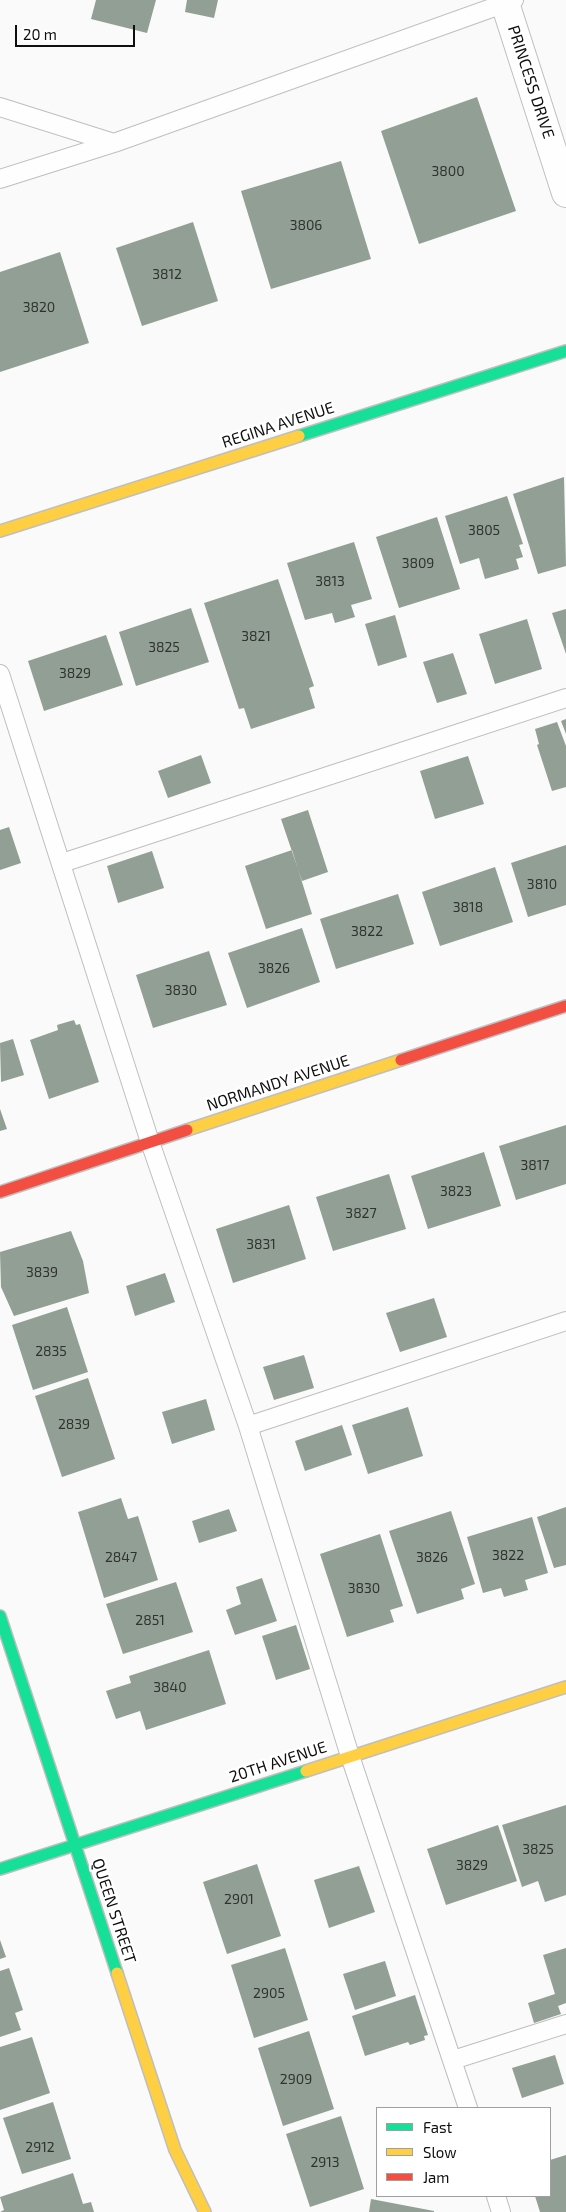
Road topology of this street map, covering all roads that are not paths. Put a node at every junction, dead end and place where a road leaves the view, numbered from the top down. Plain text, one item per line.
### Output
1 (508, 1) edge
2 (0, 107) edge
3 (114, 143) junction
4 (0, 179) edge
5 (566, 193) edge
6 (566, 350) edge
7 (0, 531) edge
8 (0, 674) edge
9 (566, 698) edge
10 (62, 863) junction
11 (566, 1006) edge
12 (150, 1142) junction
13 (0, 1192) edge
14 (566, 1321) edge
15 (248, 1426) junction
16 (0, 1616) edge
17 (566, 1687) edge
18 (350, 1756) junction
19 (75, 1845) junction
20 (0, 1869) edge
21 (566, 2024) edge
22 (453, 2060) junction
23 (468, 2107) edge
24 (496, 2197) edge
25 (205, 2212) edge
26 (501, 2212) edge

1 - 3 lane
1 - 5 street, PRINCESS DRIVE
2 - 3 lane
3 - 4 lane
6 - 7 street, REGINA AVENUE
8 - 10 lane
9 - 10 lane
10 - 12 lane
11 - 12 street, NORMANDY AVENUE
12 - 13 street, NORMANDY AVENUE
12 - 15 lane
14 - 15 lane
15 - 18 lane
16 - 19 street, QUEEN STREET
17 - 18 street, 20TH AVENUE
18 - 19 street, 20TH AVENUE
18 - 22 lane
19 - 20 street, 20TH AVENUE
19 - 25 street, QUEEN STREET
21 - 22 lane
22 - 23 lane
24 - 26 lane

